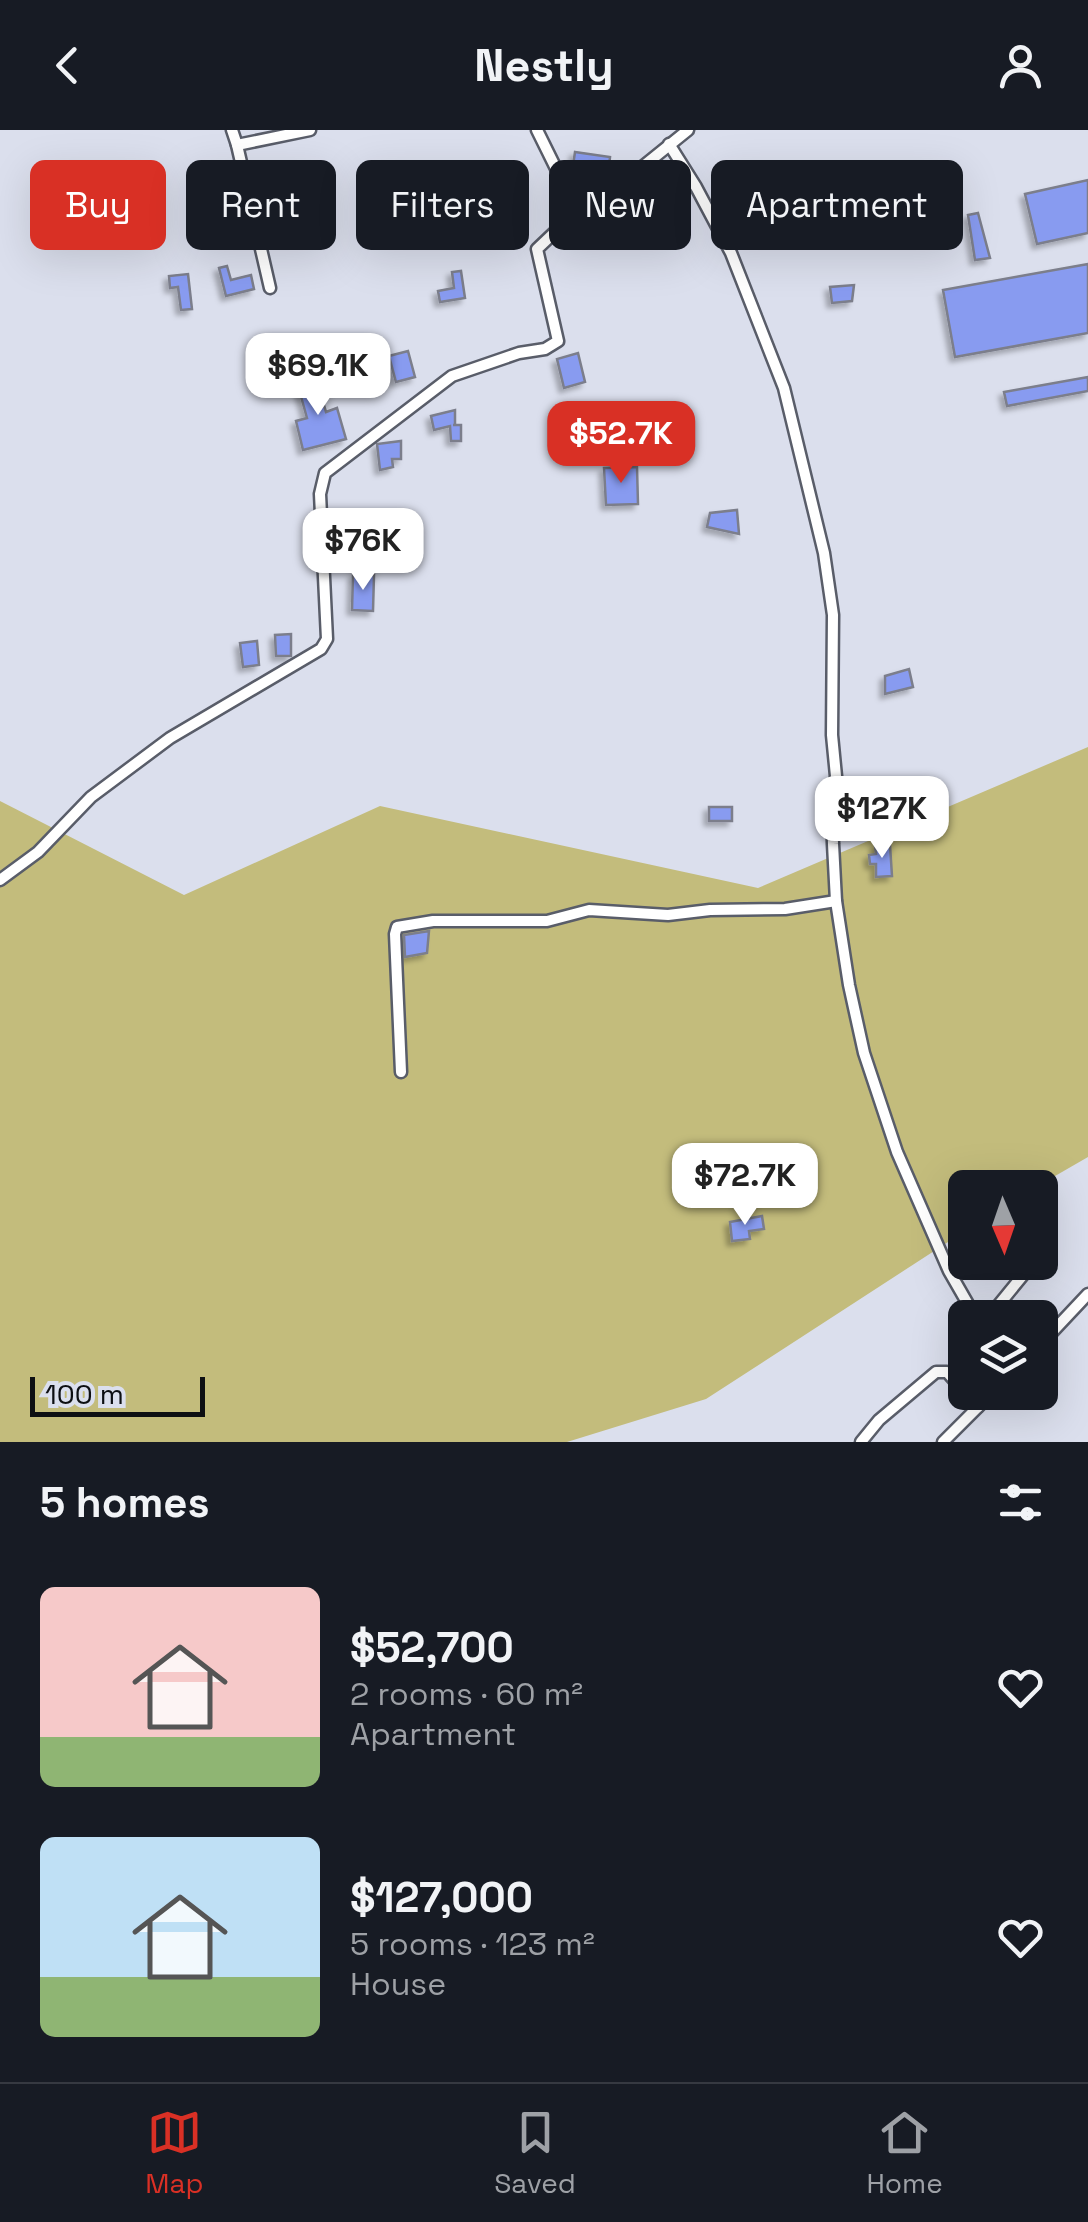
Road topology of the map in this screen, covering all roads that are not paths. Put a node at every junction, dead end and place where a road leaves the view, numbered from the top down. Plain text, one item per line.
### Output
1 (232, 130) edge
2 (310, 130) edge
3 (537, 130) edge
4 (688, 130) edge
5 (668, 144) junction
6 (237, 145) junction
7 (552, 160) edge
8 (649, 160) edge
9 (549, 235) edge
10 (270, 288) dead end
11 (0, 880) edge
12 (836, 901) junction
13 (401, 1072) dead end
14 (1019, 1280) edge
15 (1088, 1294) edge
16 (966, 1300) edge
17 (1003, 1300) edge
18 (1058, 1326) edge
19 (948, 1373) edge
20 (975, 1410) edge
21 (861, 1442) edge
22 (944, 1442) edge

1 - 6 street
2 - 6 street
3 - 7 street
4 - 5 street
5 - 8 street
5 - 12 street
6 - 10 street
9 - 11 street
12 - 13 street
12 - 16 street
14 - 17 street
15 - 18 street
19 - 21 street
20 - 22 street

